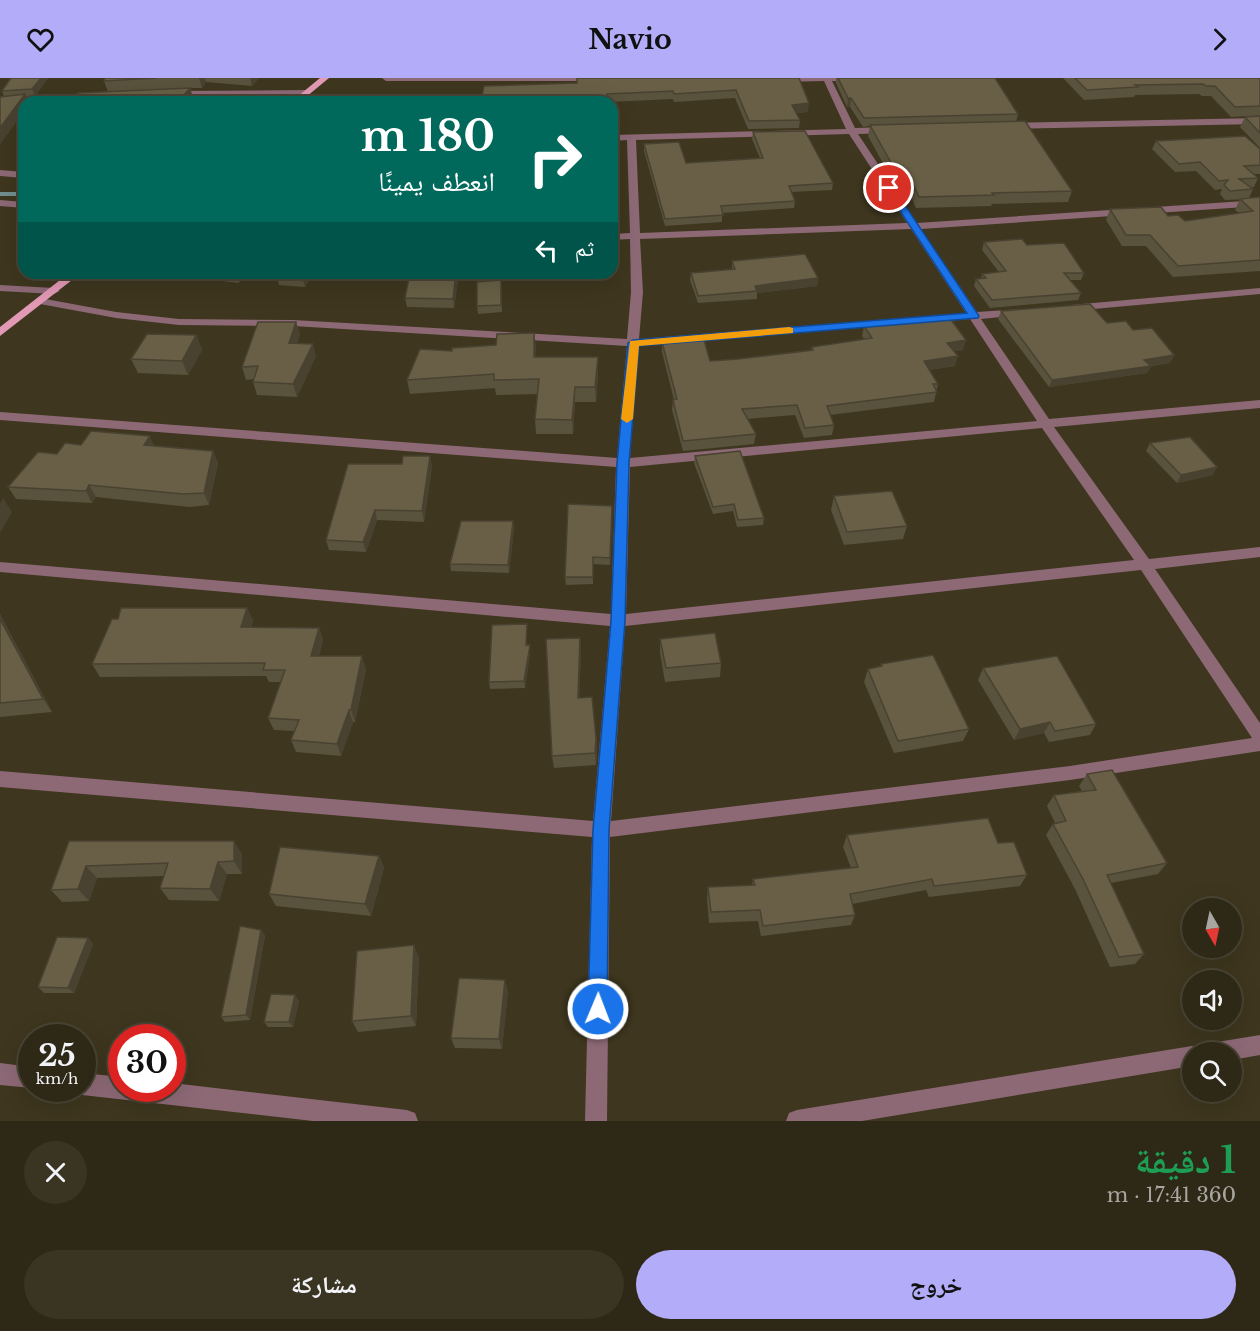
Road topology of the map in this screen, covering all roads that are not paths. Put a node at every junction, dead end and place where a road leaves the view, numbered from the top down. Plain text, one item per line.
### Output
1 (325, 78) edge
2 (386, 78) edge
3 (601, 78) edge
4 (878, 78) edge
5 (767, 79) edge
6 (827, 79) edge
7 (307, 93) junction
8 (164, 94) edge
9 (303, 96) edge
10 (18, 101) edge
11 (0, 102) edge
12 (1260, 121) edge
13 (994, 127) edge
14 (900, 129) edge
15 (852, 131) junction
16 (618, 138) edge
17 (631, 138) junction
18 (0, 174) edge
19 (18, 175) edge
20 (0, 203) edge
21 (1260, 203) edge
22 (18, 204) edge
23 (914, 226) junction
24 (635, 236) junction
25 (618, 237) edge
26 (69, 279) edge
27 (0, 288) edge
28 (54, 291) junction
29 (1260, 291) edge
30 (40, 301) junction
31 (1060, 309) edge
32 (1039, 310) edge
33 (974, 316) junction
34 (0, 333) edge
35 (633, 343) junction
36 (1260, 404) edge
37 (0, 416) edge
38 (1046, 425) junction
39 (623, 463) junction
40 (1260, 552) edge
41 (1146, 566) junction
42 (0, 567) edge
43 (618, 621) junction
44 (1260, 737) edge
45 (1260, 744) edge
46 (0, 778) edge
47 (601, 830) junction
48 (1260, 1045) edge
49 (1242, 1048) edge
50 (1182, 1058) edge
51 (0, 1074) edge
52 (18, 1076) edge
53 (186, 1096) edge
54 (407, 1121) edge
55 (596, 1121) edge
56 (797, 1121) edge

1 - 7 main road
2 - 3 street
4 - 6 street
5 - 6 street
6 - 15 street
7 - 8 street
7 - 9 main road
10 - 11 street
12 - 13 street
14 - 15 street
15 - 17 street
15 - 23 street
16 - 17 street
17 - 24 street
18 - 19 street
20 - 22 street
21 - 23 street
23 - 24 street
23 - 33 street
24 - 25 street
24 - 35 street
26 - 28 main road
27 - 28 street
28 - 30 main road
29 - 31 street
30 - 34 main road
30 - 35 street
32 - 33 street
33 - 35 street
33 - 38 street
35 - 39 street
36 - 38 street
37 - 39 street
38 - 39 street
38 - 41 street
39 - 43 street
40 - 41 street
41 - 43 street
41 - 44 street
42 - 43 street
43 - 47 street
45 - 47 street
46 - 47 street
47 - 55 street
48 - 49 street
50 - 56 street
51 - 52 street
53 - 54 street

